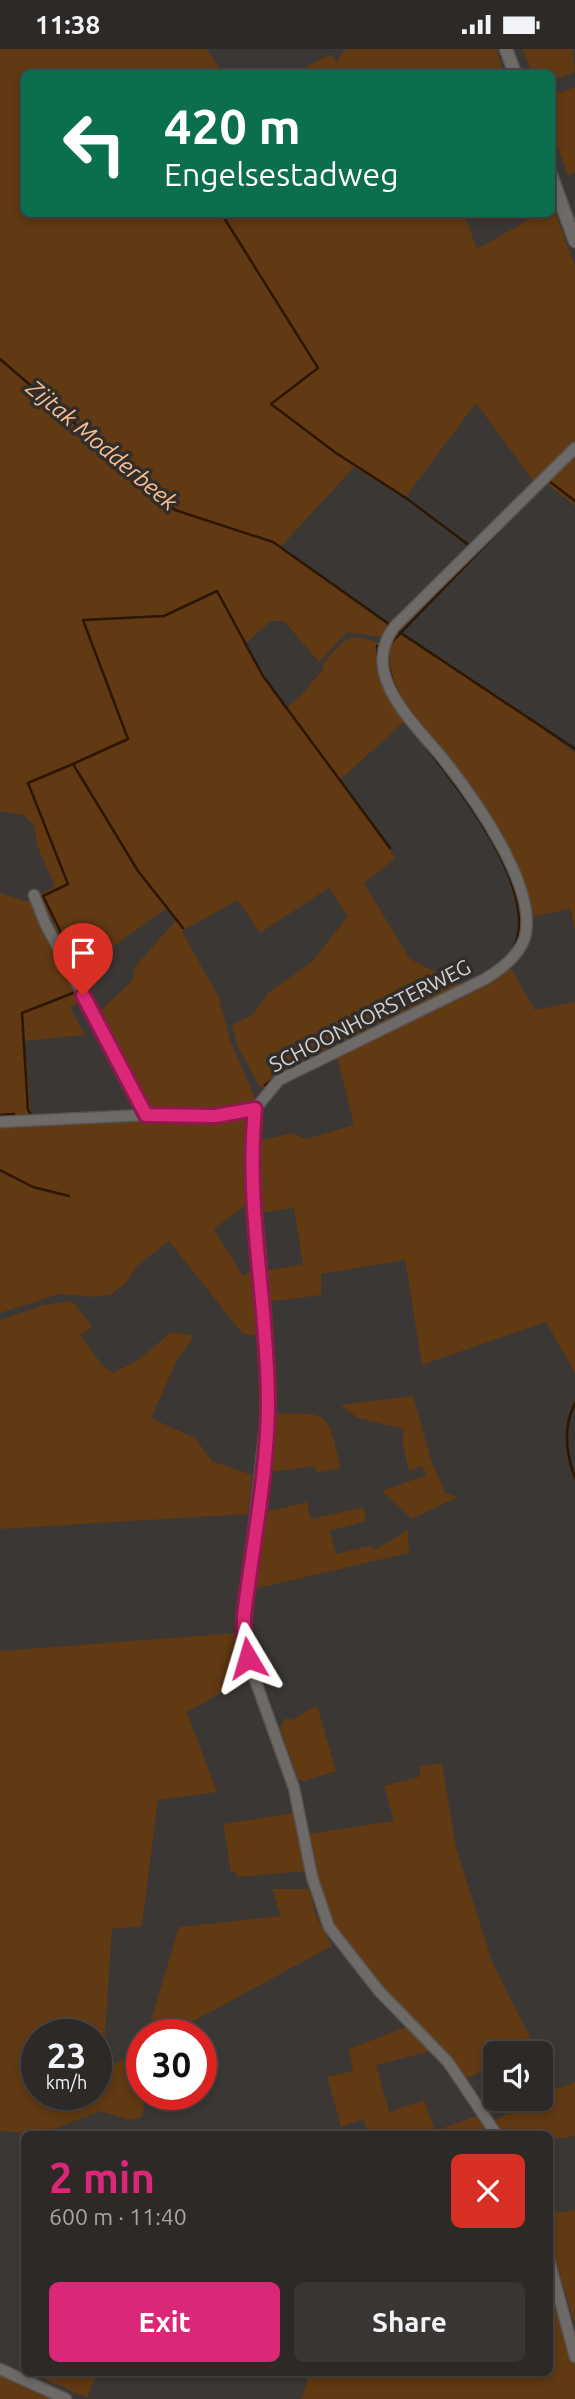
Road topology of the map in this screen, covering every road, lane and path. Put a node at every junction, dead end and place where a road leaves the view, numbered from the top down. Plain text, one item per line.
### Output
1 (506, 49) edge
2 (514, 70) edge
3 (555, 186) edge
4 (575, 241) edge
5 (575, 448) edge
6 (34, 895) dead end
7 (255, 1109) junction
8 (146, 1115) junction
9 (0, 1122) edge
10 (494, 2131) edge
11 (553, 2274) edge
12 (575, 2357) edge
13 (0, 2369) edge
14 (66, 2399) edge

1 - 2 street
3 - 4 street
5 - 7 street, SCHOONHORSTERWEG
6 - 8 street
7 - 8 street
7 - 10 street
8 - 9 street
11 - 12 street
13 - 14 street

